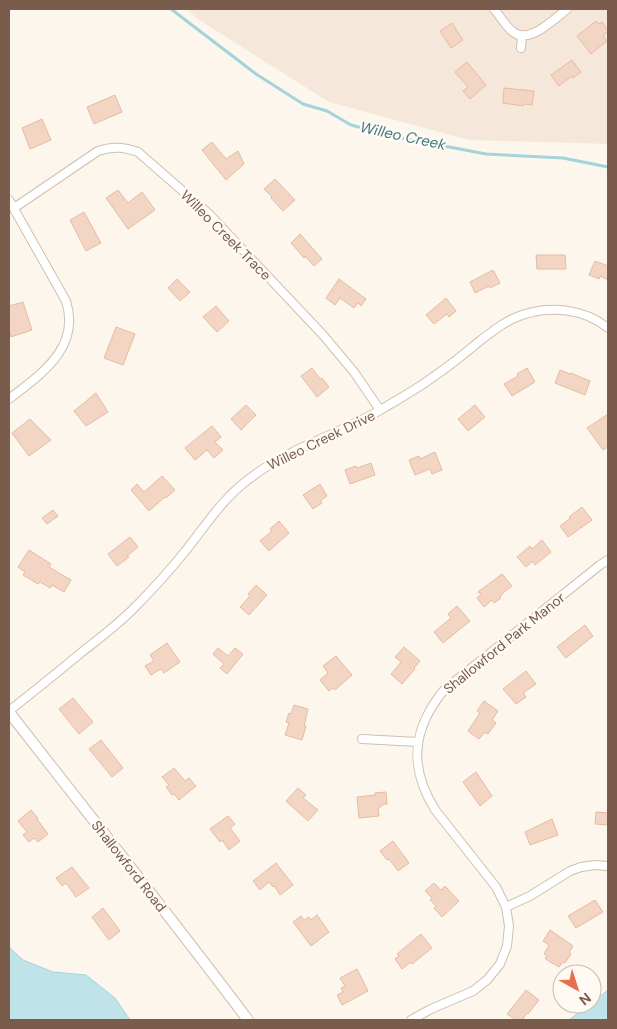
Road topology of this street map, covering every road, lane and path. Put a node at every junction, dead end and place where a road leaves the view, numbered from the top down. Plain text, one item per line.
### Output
1 (494, 9) edge
2 (567, 9) edge
3 (522, 36) junction
4 (521, 48) dead end
5 (9, 200) edge
6 (14, 208) junction
7 (608, 328) edge
8 (9, 399) edge
9 (380, 410) junction
10 (608, 560) edge
11 (9, 712) edge
12 (362, 740) dead end
13 (418, 742) junction
14 (608, 866) edge
15 (506, 907) junction
16 (248, 1020) edge
17 (412, 1020) edge

1 - 3 street
2 - 3 street
3 - 4 street
5 - 6 street
6 - 8 street
6 - 9 street, Willeo Creek Trace
7 - 9 street, Willeo Creek Drive
9 - 11 street, Willeo Creek Drive
10 - 13 street, Shallowford Park Manor
11 - 16 street, Shallowford Road
12 - 13 street
13 - 15 street, Shallowford Park Manor
14 - 15 street
15 - 17 street, Shallowford Park Manor

